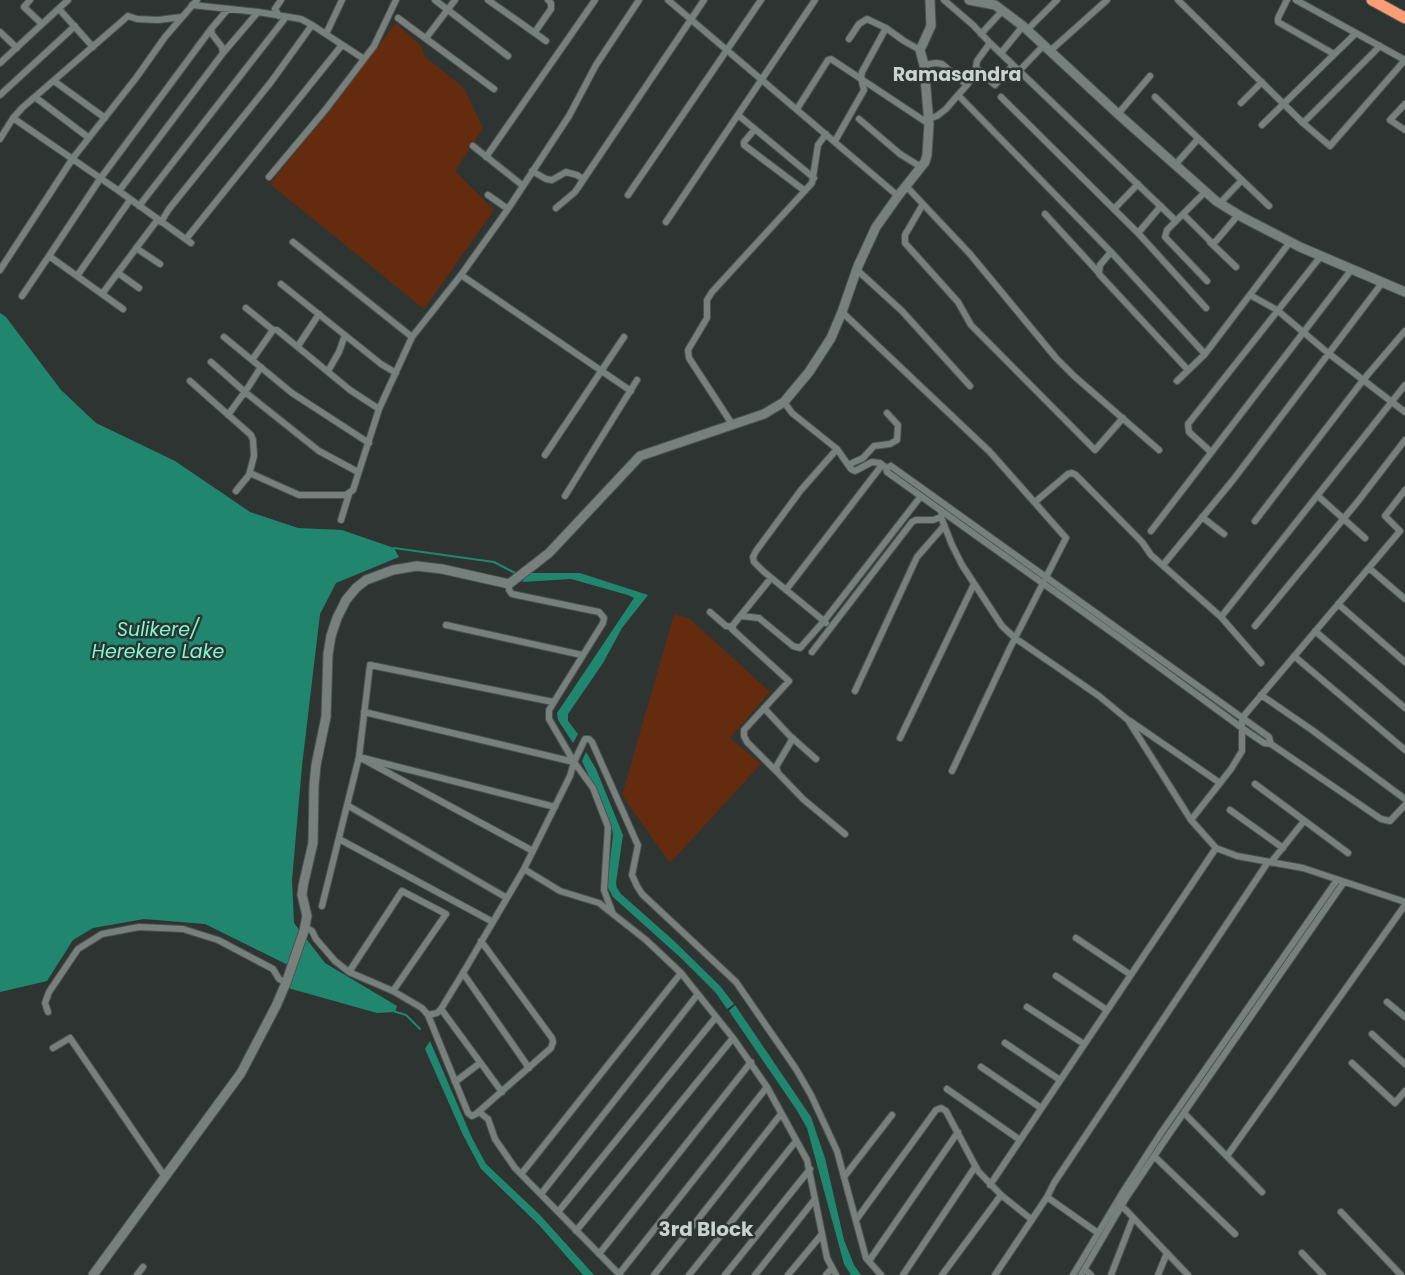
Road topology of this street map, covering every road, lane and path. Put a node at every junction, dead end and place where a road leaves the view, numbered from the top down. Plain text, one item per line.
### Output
1 (30, 0) edge
2 (68, 0) edge
3 (281, 0) edge
4 (342, 0) edge
5 (396, 0) edge
6 (435, 0) edge
7 (455, 0) edge
8 (488, 0) edge
9 (548, 0) edge
10 (595, 0) edge
11 (639, 0) edge
12 (668, 0) edge
13 (704, 0) edge
14 (761, 0) edge
15 (816, 0) edge
16 (930, 0) edge
17 (935, 0) edge
18 (944, 0) edge
19 (969, 0) edge
20 (1057, 0) edge
21 (1107, 0) edge
22 (1178, 0) edge
23 (1287, 0) edge
24 (1296, 0) edge
25 (1372, 0) edge
26 (195, 3) edge
27 (59, 9) junction
28 (228, 9) junction
29 (448, 10) junction
30 (1002, 10) junction
31 (258, 12) junction
32 (278, 16) junction
33 (182, 17) junction
34 (286, 17) junction
35 (398, 18) dead end
36 (1405, 18) edge
37 (691, 19) junction
38 (42, 24) junction
39 (312, 25) junction
40 (75, 26) junction
41 (886, 28) junction
42 (1025, 28) junction
43 (211, 29) junction
44 (0, 32) edge
45 (532, 32) junction
46 (1356, 33) junction
47 (326, 34) junction
48 (981, 34) junction
49 (426, 38) junction
50 (849, 39) dead end
51 (546, 41) dead end
52 (990, 43) junction
53 (342, 45) junction
54 (1380, 46) junction
55 (93, 47) junction
56 (17, 48) junction
57 (1047, 48) junction
58 (726, 49) junction
59 (920, 50) junction
60 (223, 53) junction
61 (1001, 53) junction
62 (1334, 54) junction
63 (508, 56) dead end
64 (364, 59) junction
65 (1405, 60) edge
66 (0, 63) edge
67 (924, 65) junction
68 (1013, 65) junction
69 (979, 70) junction
70 (1019, 71) junction
71 (1150, 76) dead end
72 (861, 78) junction
73 (762, 80) junction
74 (54, 81) junction
75 (1262, 82) junction
76 (968, 85) junction
77 (494, 88) dead end
78 (958, 95) junction
79 (0, 96) edge
80 (35, 97) junction
81 (1001, 97) dead end
82 (1155, 98) dead end
83 (1241, 103) dead end
84 (1284, 104) junction
85 (1405, 104) edge
86 (797, 109) junction
87 (1118, 114) junction
88 (738, 115) junction
89 (12, 118) junction
90 (105, 118) junction
91 (859, 119) dead end
92 (928, 122) junction
93 (1303, 123) junction
94 (1262, 125) dead end
95 (755, 129) junction
96 (1405, 130) edge
97 (826, 134) junction
98 (89, 138) junction
99 (0, 139) edge
100 (1198, 139) junction
101 (835, 141) junction
102 (473, 146) dead end
103 (486, 157) junction
104 (72, 158) junction
105 (1175, 165) junction
106 (921, 167) junction
107 (532, 171) junction
108 (270, 176) dead end
109 (814, 178) junction
110 (100, 179) junction
111 (583, 179) junction
112 (1241, 181) junction
113 (1138, 184) junction
114 (522, 185) junction
115 (906, 186) junction
116 (119, 191) junction
117 (805, 191) junction
118 (1205, 192) junction
119 (488, 195) dead end
120 (628, 195) dead end
121 (898, 196) junction
122 (130, 200) junction
123 (1220, 203) junction
124 (923, 204) junction
125 (139, 206) junction
126 (1161, 206) junction
127 (1269, 206) dead end
128 (556, 208) dead end
129 (508, 209) junction
130 (1114, 209) junction
131 (1045, 214) dead end
132 (1183, 214) junction
133 (1239, 214) junction
134 (159, 220) junction
135 (1176, 221) junction
136 (666, 222) dead end
137 (1138, 233) junction
138 (293, 242) dead end
139 (1210, 242) junction
140 (1290, 242) junction
141 (136, 248) junction
142 (1111, 252) junction
143 (49, 256) junction
144 (1320, 256) junction
145 (160, 264) dead end
146 (1236, 267) dead end
147 (856, 269) junction
148 (0, 270) edge
149 (1352, 270) junction
150 (118, 273) junction
151 (1100, 274) junction
152 (461, 275) junction
153 (77, 276) junction
154 (1207, 282) dead end
155 (1382, 282) junction
156 (281, 284) dead end
157 (139, 288) dead end
158 (1405, 292) edge
159 (102, 294) junction
160 (1250, 295) junction
161 (22, 296) dead end
162 (246, 308) dead end
163 (1206, 308) dead end
164 (123, 309) dead end
165 (1277, 310) junction
166 (842, 312) junction
167 (319, 314) junction
168 (273, 330) junction
169 (1405, 331) edge
170 (1303, 332) junction
171 (345, 335) junction
172 (224, 337) dead end
173 (412, 337) junction
174 (624, 337) dead end
175 (298, 346) junction
176 (1328, 353) junction
177 (1204, 354) junction
178 (252, 360) junction
179 (211, 362) dead end
180 (261, 367) junction
181 (1188, 370) junction
182 (328, 371) junction
183 (601, 371) junction
184 (396, 373) junction
185 (637, 380) dead end
186 (1364, 380) junction
187 (190, 381) dead end
188 (1178, 381) dead end
189 (1405, 385) edge
190 (970, 386) dead end
191 (631, 391) junction
192 (245, 392) junction
193 (1392, 401) junction
194 (784, 402) junction
195 (379, 408) junction
196 (1405, 412) edge
197 (887, 413) dead end
198 (228, 415) junction
199 (1123, 418) junction
200 (732, 424) junction
201 (1405, 440) edge
202 (369, 443) junction
203 (837, 449) junction
204 (1158, 450) dead end
205 (1211, 452) junction
206 (545, 455) dead end
207 (848, 465) junction
208 (884, 466) junction
209 (358, 472) junction
210 (249, 475) junction
211 (1405, 490) edge
212 (236, 491) dead end
213 (349, 494) junction
214 (565, 496) dead end
215 (921, 496) junction
216 (1318, 496) junction
217 (1035, 502) junction
218 (941, 514) junction
219 (1202, 517) junction
220 (1343, 519) junction
221 (341, 520) dead end
222 (1255, 522) dead end
223 (944, 526) junction
224 (1151, 531) dead end
225 (1402, 533) edge
226 (1224, 534) dead end
227 (1365, 538) dead end
228 (1163, 565) junction
229 (1369, 568) junction
230 (771, 578) junction
231 (1045, 581) junction
232 (513, 582) junction
233 (974, 584) junction
234 (786, 590) junction
235 (1405, 599) edge
236 (1338, 604) junction
237 (710, 612) dead end
238 (741, 616) junction
239 (1221, 617) junction
240 (824, 621) junction
241 (446, 625) dead end
242 (1255, 626) dead end
243 (732, 627) junction
244 (832, 627) junction
245 (1315, 631) junction
246 (1015, 638) junction
247 (812, 652) dead end
248 (582, 655) junction
249 (1294, 656) junction
250 (1405, 662) edge
251 (1261, 663) dead end
252 (855, 691) dead end
253 (1262, 695) junction
254 (552, 702) junction
255 (764, 708) junction
256 (1405, 708) edge
257 (364, 712) junction
258 (1242, 718) junction
259 (1128, 720) junction
260 (1242, 728) junction
261 (793, 738) junction
262 (900, 738) dead end
263 (1271, 744) junction
264 (1405, 750) edge
265 (358, 757) junction
266 (816, 759) dead end
267 (574, 762) junction
268 (952, 771) dead end
269 (778, 773) junction
270 (1220, 783) junction
271 (1255, 784) dead end
272 (1405, 799) edge
273 (1405, 804) edge
274 (347, 805) junction
275 (555, 807) junction
276 (1230, 810) dead end
277 (1191, 820) junction
278 (1304, 821) junction
279 (845, 834) dead end
280 (339, 839) junction
281 (1216, 848) junction
282 (1283, 848) junction
283 (533, 851) junction
284 (1348, 853) dead end
285 (1270, 862) junction
286 (524, 869) junction
287 (1341, 881) junction
288 (507, 898) junction
289 (1405, 904) edge
290 (322, 906) dead end
291 (614, 915) junction
292 (493, 922) junction
293 (304, 929) junction
294 (1076, 938) dead end
295 (482, 941) junction
296 (349, 972) junction
297 (462, 973) junction
298 (681, 973) junction
299 (1130, 975) junction
300 (1056, 976) dead end
301 (286, 981) junction
302 (394, 991) junction
303 (698, 994) junction
304 (1387, 1002) dead end
305 (1027, 1006) dead end
306 (441, 1009) junction
307 (1107, 1010) junction
308 (48, 1012) dead end
309 (428, 1015) junction
310 (716, 1017) junction
311 (1405, 1017) edge
312 (1372, 1034) dead end
313 (733, 1038) junction
314 (1005, 1043) dead end
315 (1084, 1044) junction
316 (53, 1048) dead end
317 (751, 1062) junction
318 (480, 1063) junction
319 (1352, 1063) dead end
320 (1405, 1064) edge
321 (981, 1067) dead end
322 (529, 1068) junction
323 (1060, 1080) junction
324 (455, 1082) junction
325 (768, 1087) junction
326 (947, 1089) dead end
327 (1405, 1091) edge
328 (502, 1092) junction
329 (1041, 1108) junction
330 (479, 1112) junction
331 (1184, 1113) junction
332 (781, 1114) junction
333 (892, 1115) dead end
334 (958, 1132) junction
335 (1020, 1140) junction
336 (796, 1141) junction
337 (1154, 1156) junction
338 (1227, 1156) junction
339 (975, 1166) junction
340 (810, 1169) junction
341 (522, 1173) junction
342 (165, 1177) junction
343 (844, 1178) junction
344 (990, 1185) junction
345 (1262, 1192) dead end
346 (541, 1194) junction
347 (1001, 1196) junction
348 (1046, 1197) junction
349 (815, 1199) junction
350 (1122, 1206) junction
351 (558, 1212) junction
352 (1341, 1212) dead end
353 (1134, 1218) junction
354 (1032, 1219) junction
355 (856, 1220) junction
356 (576, 1231) junction
357 (1098, 1233) junction
358 (822, 1234) junction
359 (1235, 1234) dead end
360 (1166, 1253) junction
361 (1302, 1253) dead end
362 (599, 1254) junction
363 (869, 1261) junction
364 (143, 1267) dead end
365 (832, 1268) junction
366 (1083, 1272) edge
367 (620, 1274) edge
368 (1398, 1274) edge
369 (93, 1275) edge
370 (137, 1275) edge
371 (654, 1275) edge
372 (689, 1275) edge
373 (725, 1275) edge
374 (755, 1275) edge
375 (788, 1275) edge
376 (826, 1275) edge
377 (836, 1275) edge
378 (881, 1275) edge
379 (903, 1275) edge
380 (942, 1275) edge
381 (995, 1275) edge
382 (1073, 1275) edge
383 (1091, 1275) edge
384 (1111, 1275) edge
385 (1158, 1275) edge
386 (1188, 1275) edge
387 (1323, 1275) edge

1 - 38 street
2 - 27 street
3 - 32 street
4 - 47 street
5 - 64 street
6 - 29 street
7 - 29 street
8 - 45 street
9 - 45 street
10 - 103 street
11 - 107 street
12 - 37 street
13 - 37 street
14 - 58 street
15 - 73 street
16 - 17 street
16 - 59 street
18 - 48 street
19 - 30 street
20 - 42 street
21 - 57 street
22 - 75 street
23 - 62 street
24 - 46 street
25 - 36 highway
26 - 28 street
26 - 33 street
27 - 38 street
27 - 40 street
28 - 31 street
28 - 43 street
29 - 49 street
29 - 63 street
30 - 42 street
30 - 48 street
31 - 32 street
31 - 60 street
32 - 34 street
33 - 55 street
33 - 90 street
34 - 39 street
34 - 125 street
35 - 49 street
37 - 58 street
37 - 111 street
38 - 56 street
39 - 47 street
39 - 134 street
40 - 55 street
40 - 79 street
41 - 50 street
41 - 59 street
41 - 72 street
42 - 57 street
42 - 61 street
43 - 60 street
43 - 110 street
44 - 56 street
45 - 51 street
46 - 54 street
46 - 62 street
47 - 53 street
48 - 52 street
49 - 77 street
52 - 61 street
52 - 69 street
53 - 64 street
53 - 134 street
54 - 65 street
54 - 93 street
55 - 74 street
56 - 66 street
57 - 70 street
57 - 87 street
58 - 73 street
58 - 120 street
59 - 67 street
60 - 116 street
61 - 68 street
62 - 84 street
64 - 108 street
65 - 93 street
67 - 76 street
67 - 92 street
68 - 69 street
68 - 70 street
69 - 76 street
70 - 113 street
71 - 87 street
72 - 86 street
72 - 92 street
72 - 101 street
73 - 86 street
73 - 88 street
74 - 80 street
74 - 90 street
75 - 83 street
75 - 84 street
76 - 78 street
78 - 92 street
78 - 142 street
80 - 89 street
80 - 98 street
81 - 130 street
82 - 100 street
84 - 93 street
84 - 94 street
85 - 96 street
86 - 97 street
87 - 105 street
88 - 95 street
88 - 136 street
89 - 99 street
89 - 104 street
90 - 98 street
91 - 106 street
92 - 106 street
95 - 109 street
95 - 117 street
97 - 101 street
97 - 109 street
98 - 104 street
100 - 105 street
100 - 112 street
101 - 121 street
102 - 103 street
103 - 114 street
104 - 110 street
104 - 148 street
105 - 118 street
106 - 115 street
107 - 111 street
107 - 114 street
109 - 117 street
110 - 116 street
110 - 143 street
111 - 128 street
112 - 123 street
112 - 127 street
113 - 126 street
113 - 130 street
114 - 129 street
115 - 121 street
115 - 124 street
116 - 122 street
117 - 200 street
118 - 123 street
118 - 132 street
119 - 129 street
121 - 147 street
122 - 125 street
122 - 153 street
123 - 133 street
124 - 199 street
124 - 199 street
125 - 134 street
126 - 135 street
126 - 137 street
129 - 152 street
130 - 137 street
131 - 151 street
132 - 135 street
132 - 139 street
133 - 139 street
133 - 140 street
134 - 141 street
135 - 154 street
137 - 163 street
138 - 173 street
139 - 146 street
140 - 144 street
140 - 160 street
141 - 145 street
141 - 150 street
142 - 151 street
142 - 177 street
143 - 153 street
143 - 161 street
144 - 149 street
144 - 165 street
147 - 166 street
147 - 190 street
149 - 155 street
149 - 170 street
150 - 157 street
150 - 159 street
151 - 181 street
152 - 173 street
152 - 183 street
153 - 159 street
155 - 158 street
155 - 176 street
156 - 167 street
159 - 164 street
160 - 165 street
160 - 177 street
162 - 168 street
165 - 170 street
165 - 205 street
166 - 194 street
166 - 217 street
167 - 171 street
167 - 175 street
168 - 175 street
168 - 178 street
169 - 186 street
170 - 176 street
170 - 205 street
171 - 182 street
171 - 184 street
172 - 178 street
173 - 184 street
174 - 183 street
175 - 182 street
176 - 186 street
176 - 219 street
177 - 181 street
178 - 180 street
179 - 192 street
180 - 192 street
180 - 202 street
181 - 188 street
182 - 195 street
183 - 191 street
183 - 206 street
184 - 195 street
185 - 191 street
186 - 193 street
186 - 222 street
187 - 198 street
189 - 193 street
191 - 214 street
192 - 198 street
192 - 209 street
193 - 196 street
193 - 216 street
194 - 200 street
194 - 203 street
195 - 202 street
197 - 207 street
198 - 210 street
199 - 204 street
200 - 232 street
201 - 220 street
202 - 209 street
203 - 207 street
203 - 230 street
205 - 224 street
207 - 208 street
208 - 215 street
208 - 231 street
208 - 234 street
209 - 213 street
210 - 212 street
210 - 213 street
211 - 225 street
213 - 221 street
215 - 218 street
215 - 240 street
216 - 220 street
216 - 239 street
217 - 228 street
217 - 231 street
218 - 223 street
218 - 231 street
218 - 244 street
219 - 226 street
219 - 228 street
220 - 227 street
220 - 242 street
223 - 233 street
223 - 252 street
225 - 229 street
228 - 239 street
229 - 235 street
229 - 236 street
230 - 234 street
230 - 238 street
231 - 246 street
231 - 258 street
231 - 260 street
232 - 248 street
232 - 293 street
233 - 246 street
233 - 262 street
234 - 240 street
236 - 245 street
236 - 250 street
237 - 243 street
238 - 240 street
238 - 243 street
239 - 251 street
240 - 244 street
241 - 248 street
243 - 255 street
244 - 247 street
245 - 249 street
245 - 256 street
246 - 259 street
246 - 268 street
248 - 254 street
249 - 253 street
249 - 264 street
253 - 258 street
253 - 272 street
254 - 257 street
254 - 267 street
255 - 261 street
255 - 269 street
257 - 265 street
257 - 267 street
258 - 260 street
258 - 263 street
259 - 270 street
259 - 277 street
260 - 263 street
260 - 270 street
261 - 266 street
261 - 269 street
263 - 273 street
265 - 274 street
265 - 275 street
265 - 283 street
267 - 275 street
267 - 291 street
267 - 343 street
269 - 279 street
270 - 277 street
271 - 278 street
274 - 280 street
274 - 288 street
275 - 283 street
276 - 282 street
277 - 281 street
278 - 282 street
278 - 284 street
280 - 290 street
280 - 292 street
281 - 285 street
281 - 299 street
282 - 285 street
283 - 286 street
285 - 287 street
285 - 348 street
286 - 288 street
286 - 291 street
287 - 289 street
287 - 331 street
287 - 357 street
288 - 292 street
289 - 338 street
291 - 298 street
292 - 295 street
293 - 296 street
293 - 301 street
294 - 299 street
295 - 297 street
295 - 322 street
296 - 302 street
296 - 302 street
297 - 306 street
297 - 322 street
298 - 303 street
298 - 341 street
299 - 307 street
300 - 307 street
301 - 308 street
301 - 342 street
302 - 309 street
303 - 310 street
303 - 346 street
304 - 311 street
305 - 315 street
306 - 309 street
306 - 318 street
307 - 315 street
309 - 324 street
310 - 313 street
310 - 351 street
312 - 320 street
313 - 317 street
313 - 356 street
314 - 323 street
315 - 323 street
316 - 342 street
317 - 325 street
317 - 362 street
318 - 324 street
318 - 328 street
319 - 327 street
321 - 329 street
322 - 328 street
323 - 329 street
324 - 330 street
325 - 332 street
325 - 367 street
326 - 335 street
328 - 330 street
329 - 335 street
330 - 341 street
331 - 337 street
331 - 338 street
332 - 336 street
332 - 371 street
333 - 343 street
334 - 339 street
334 - 355 street
334 - 363 street
335 - 344 street
336 - 340 street
336 - 372 street
337 - 350 street
337 - 359 street
338 - 345 street
339 - 344 street
339 - 379 street
340 - 349 street
340 - 373 street
341 - 346 street
342 - 369 street
343 - 355 street
344 - 347 street
346 - 351 street
347 - 354 street
347 - 380 street
348 - 354 street
348 - 357 street
349 - 358 street
349 - 374 street
350 - 353 street
350 - 366 street
351 - 356 street
352 - 368 street
353 - 360 street
353 - 384 street
354 - 381 street
355 - 363 street
356 - 362 street
357 - 382 street
358 - 365 street
358 - 375 street
360 - 385 street
360 - 386 street
361 - 387 street
362 - 367 street
363 - 378 street
364 - 370 street
365 - 376 street
365 - 377 street
366 - 383 street

